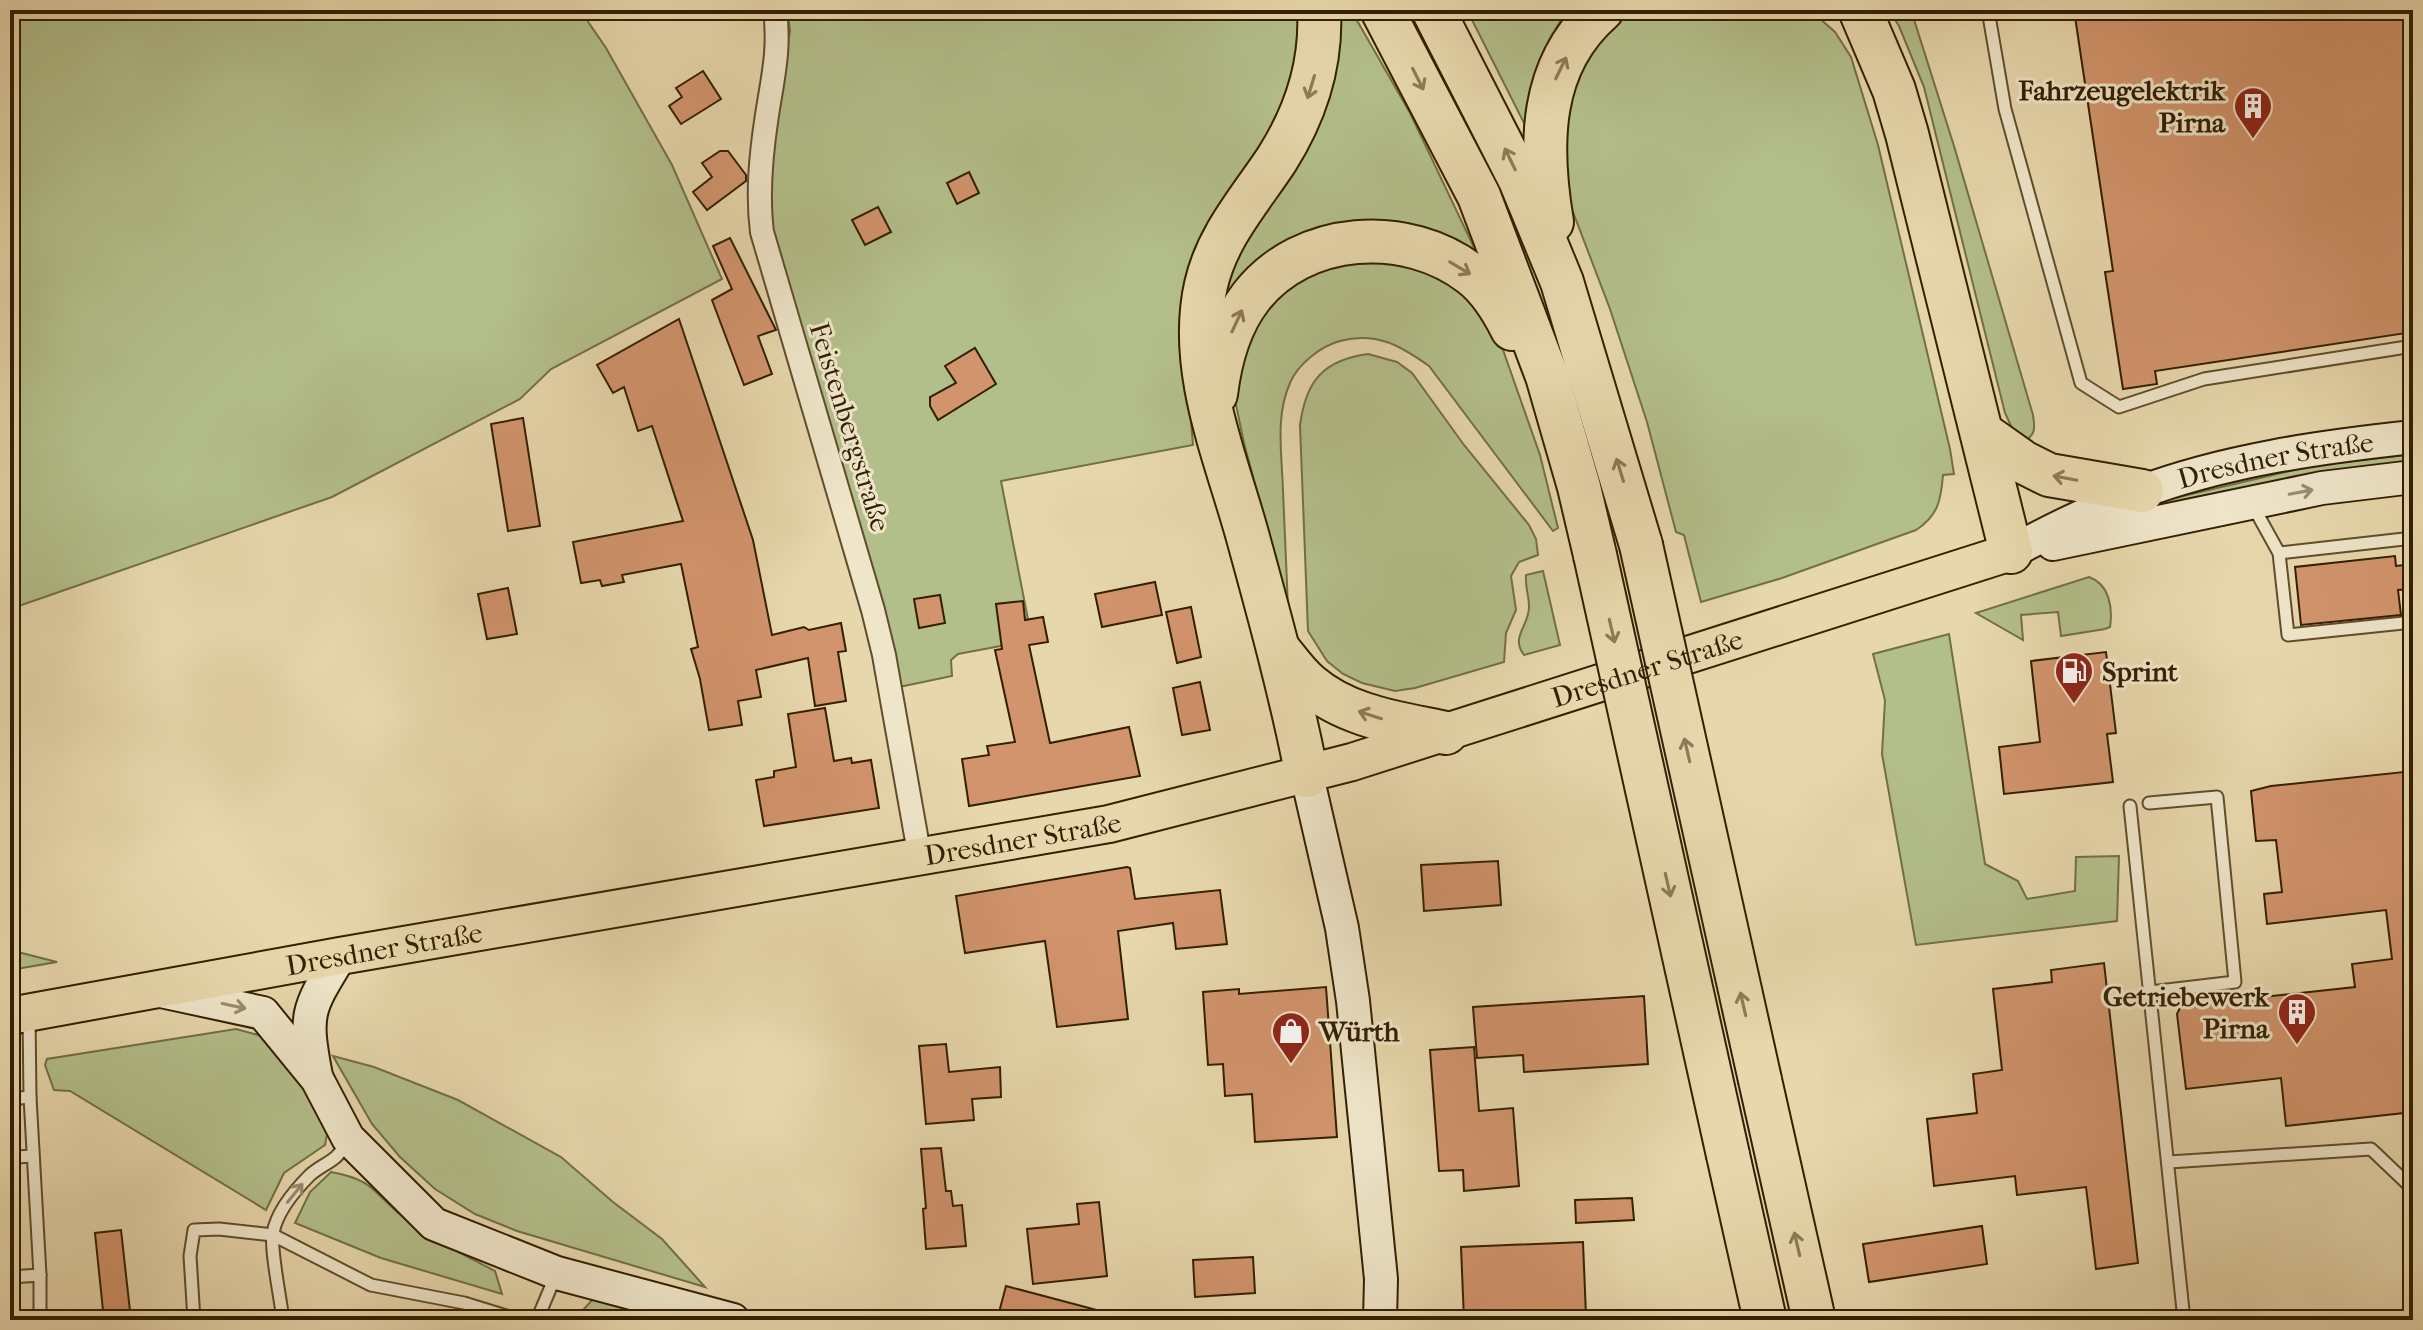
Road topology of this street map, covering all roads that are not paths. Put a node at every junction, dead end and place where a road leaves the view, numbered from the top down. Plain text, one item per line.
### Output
1 (775, 10) edge
2 (1319, 10) edge
3 (1382, 10) edge
4 (1433, 10) edge
5 (1602, 10) edge
6 (1834, 10) edge
7 (1860, 10) edge
8 (1988, 10) edge
9 (1880, 57) junction
10 (1562, 282) junction
11 (2413, 346) edge
12 (1216, 424) junction
13 (1982, 433) junction
14 (2413, 437) edge
15 (1568, 444) junction
16 (2413, 477) edge
17 (2251, 502) junction
18 (2135, 505) junction
19 (2413, 538) edge
20 (2011, 552) junction
21 (2279, 553) junction
22 (2413, 622) edge
23 (1279, 651) junction
24 (1446, 733) junction
25 (1307, 776) junction
26 (2149, 803) dead end
27 (2130, 806) dead end
28 (920, 858) junction
29 (340, 956) junction
30 (157, 990) junction
31 (2150, 992) junction
32 (20, 1014) edge
33 (317, 1079) junction
34 (30, 1097) junction
35 (10, 1099) edge
36 (348, 1138) junction
37 (33, 1156) junction
38 (16, 1157) dead end
39 (2169, 1162) junction
40 (2413, 1189) edge
41 (273, 1235) junction
42 (557, 1273) junction
43 (40, 1275) junction
44 (10, 1277) edge
45 (40, 1320) edge
46 (194, 1320) edge
47 (283, 1320) edge
48 (519, 1320) edge
49 (537, 1320) edge
50 (733, 1320) edge
51 (1380, 1320) edge
52 (1765, 1320) edge
53 (1814, 1320) edge
54 (2184, 1320) edge

1 - 28 street, Feistenbergstraße
2 -> 12 highway
3 -> 15 highway
10 -> 4 highway
10 -> 5 highway
6 - 9 highway
7 - 9 highway
8 - 11 lane
9 - 13 highway
53 -> 10 highway, bridge
12 -> 15 highway
12 - 23 highway
18 -> 13 highway
13 - 20 highway
14 - 18 street, Dresdner Straße
15 -> 52 highway, bridge
17 -> 16 street, Dresdner Straße
17 - 18 street, Dresdner Straße
17 - 21 lane
18 - 20 street, Dresdner Straße
19 - 21 lane
20 - 24 main road, Dresdner Straße
21 - 22 lane
24 -> 23 highway
23 - 25 highway
24 - 25 main road, Dresdner Straße
25 - 28 main road, Dresdner Straße
25 - 51 street
26 - 31 lane
27 - 31 lane
28 - 29 main road, Dresdner Straße
29 - 30 main road, Dresdner Straße
29 - 33 street
30 - 32 main road, Dresdner Straße
30 -> 33 street
31 - 39 lane
32 - 34 lane
33 - 36 street
34 - 35 lane
34 - 37 lane
41 -> 36 lane
36 - 42 street
37 - 38 lane
37 - 43 lane
39 - 40 lane
39 - 54 lane
41 - 46 lane
41 - 47 lane
41 - 48 lane
42 - 49 lane
42 - 50 street
43 - 44 lane
43 - 45 lane

